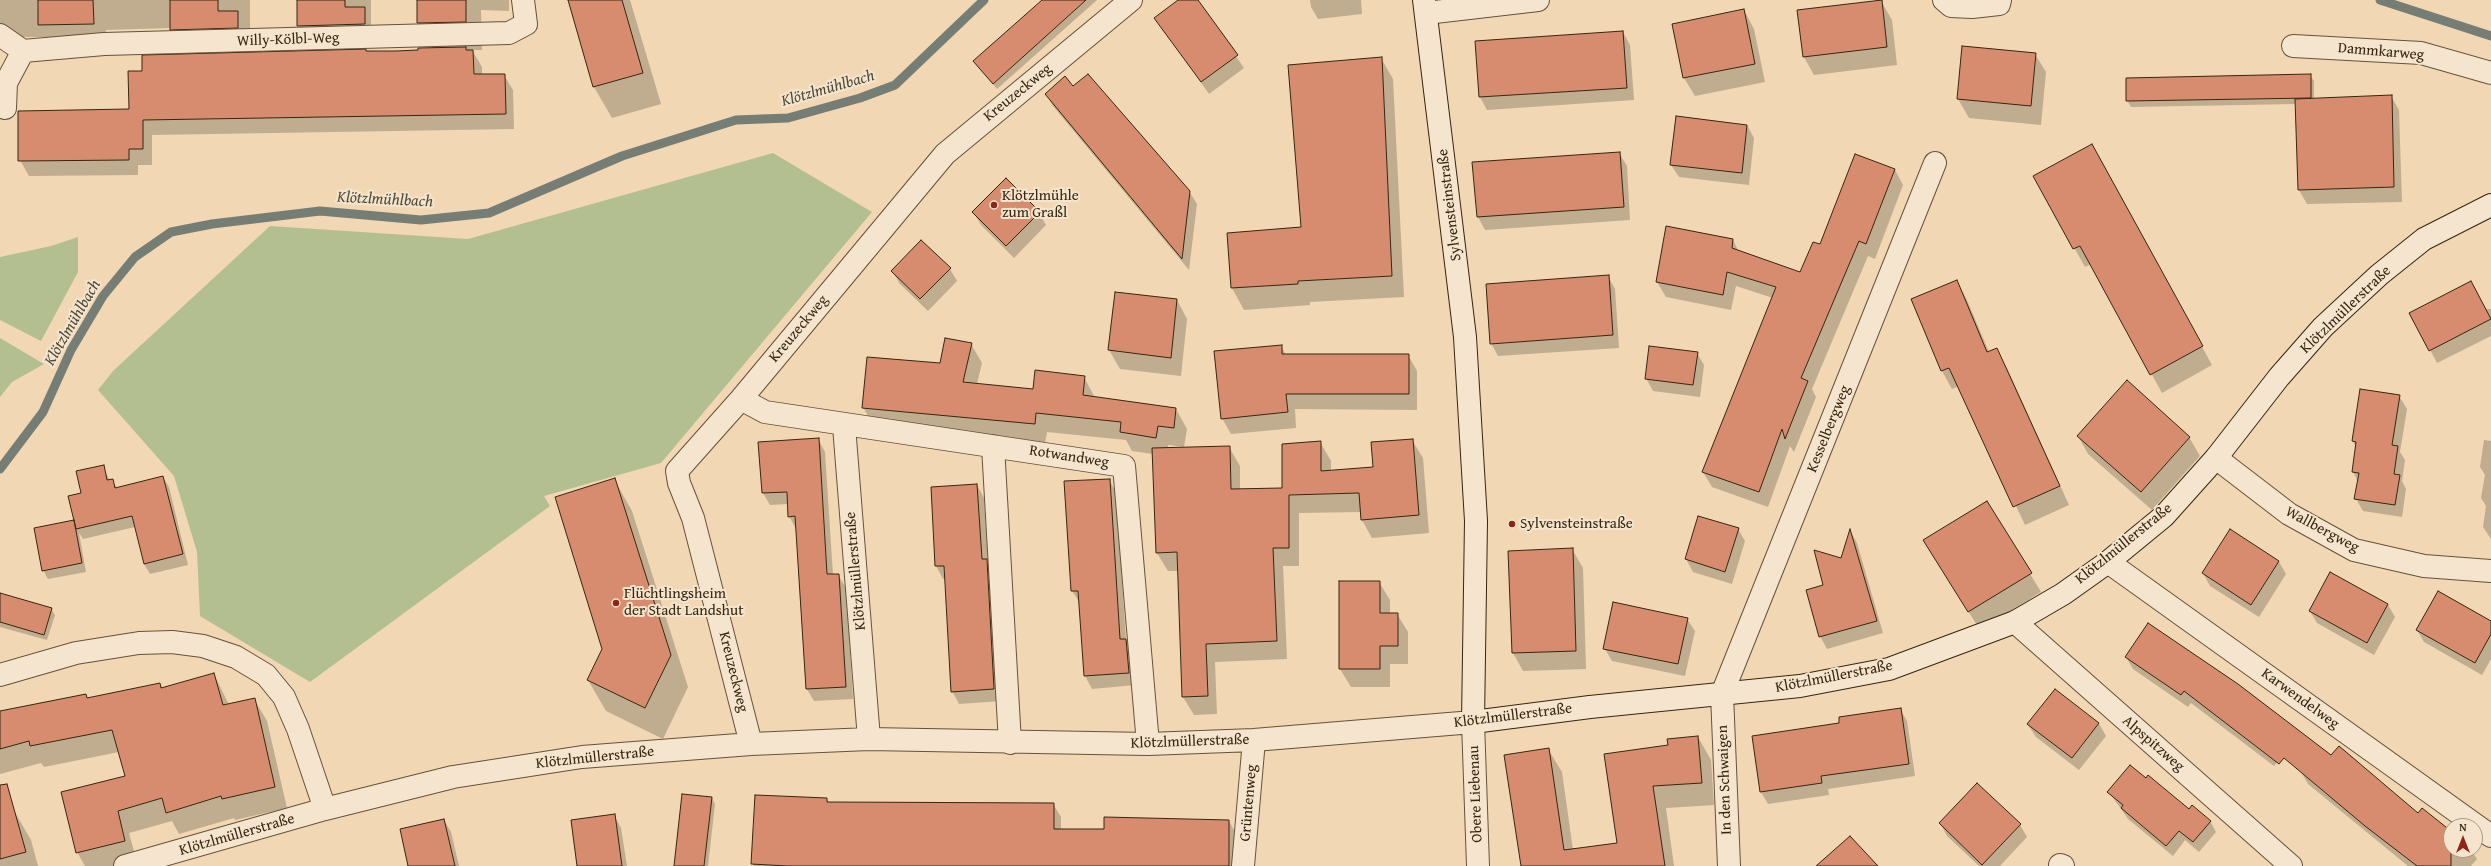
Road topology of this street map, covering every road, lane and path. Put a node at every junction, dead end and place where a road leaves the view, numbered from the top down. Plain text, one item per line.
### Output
1 (523, 0) edge
2 (1131, 0) edge
3 (1538, 0) edge
4 (1944, 0) edge
5 (2000, 0) edge
6 (1425, 6) edge
7 (0, 35) edge
8 (2293, 46) dead end
9 (23, 51) junction
10 (2491, 73) edge
11 (5, 108) dead end
12 (1936, 163) dead end
13 (2491, 205) edge
14 (741, 398) junction
15 (844, 426) junction
16 (993, 446) junction
17 (2216, 458) junction
18 (2108, 562) junction
19 (2491, 571) edge
20 (2015, 622) junction
21 (0, 675) edge
22 (1722, 694) junction
23 (1473, 722) junction
24 (869, 739) junction
25 (1254, 740) junction
26 (1010, 743) junction
27 (750, 744) junction
28 (1148, 744) junction
29 (325, 809) junction
30 (2491, 836) edge
31 (125, 866) edge
32 (1243, 866) edge
33 (1478, 866) edge
34 (1729, 866) edge
35 (2292, 866) edge

1 - 9 street, Willy-Kölbl-Weg
2 - 14 street, Kreuzeckweg
3 - 6 street
4 - 5 street
6 - 23 street, Sylvensteinstraße
7 - 9 street
8 - 10 street, Dammkarweg
9 - 11 street
12 - 22 street, Kesselbergweg
13 - 17 street, Klötzlmüllerstraße
14 - 15 street, Rotwandweg
14 - 27 street, Kreuzeckweg
15 - 16 street, Rotwandweg
15 - 24 street, Klötzlmüllerstraße
16 - 26 street
16 - 28 street, Rotwandweg
17 - 18 street, Klötzlmüllerstraße
17 - 19 street, Wallbergweg
18 - 20 street, Klötzlmüllerstraße
18 - 30 street, Karwendelweg
20 - 22 street, Klötzlmüllerstraße
20 - 35 street, Alpspitzweg
21 - 29 street
22 - 23 street, Klötzlmüllerstraße
22 - 34 street, In den Schwaigen
23 - 25 street, Klötzlmüllerstraße
23 - 33 street, Obere Liebenau
24 - 26 street, Klötzlmüllerstraße
24 - 27 street, Klötzlmüllerstraße
25 - 28 street, Klötzlmüllerstraße
25 - 32 street, Grüntenweg
26 - 28 street, Klötzlmüllerstraße
27 - 29 street, Klötzlmüllerstraße
29 - 31 street, Klötzlmüllerstraße

